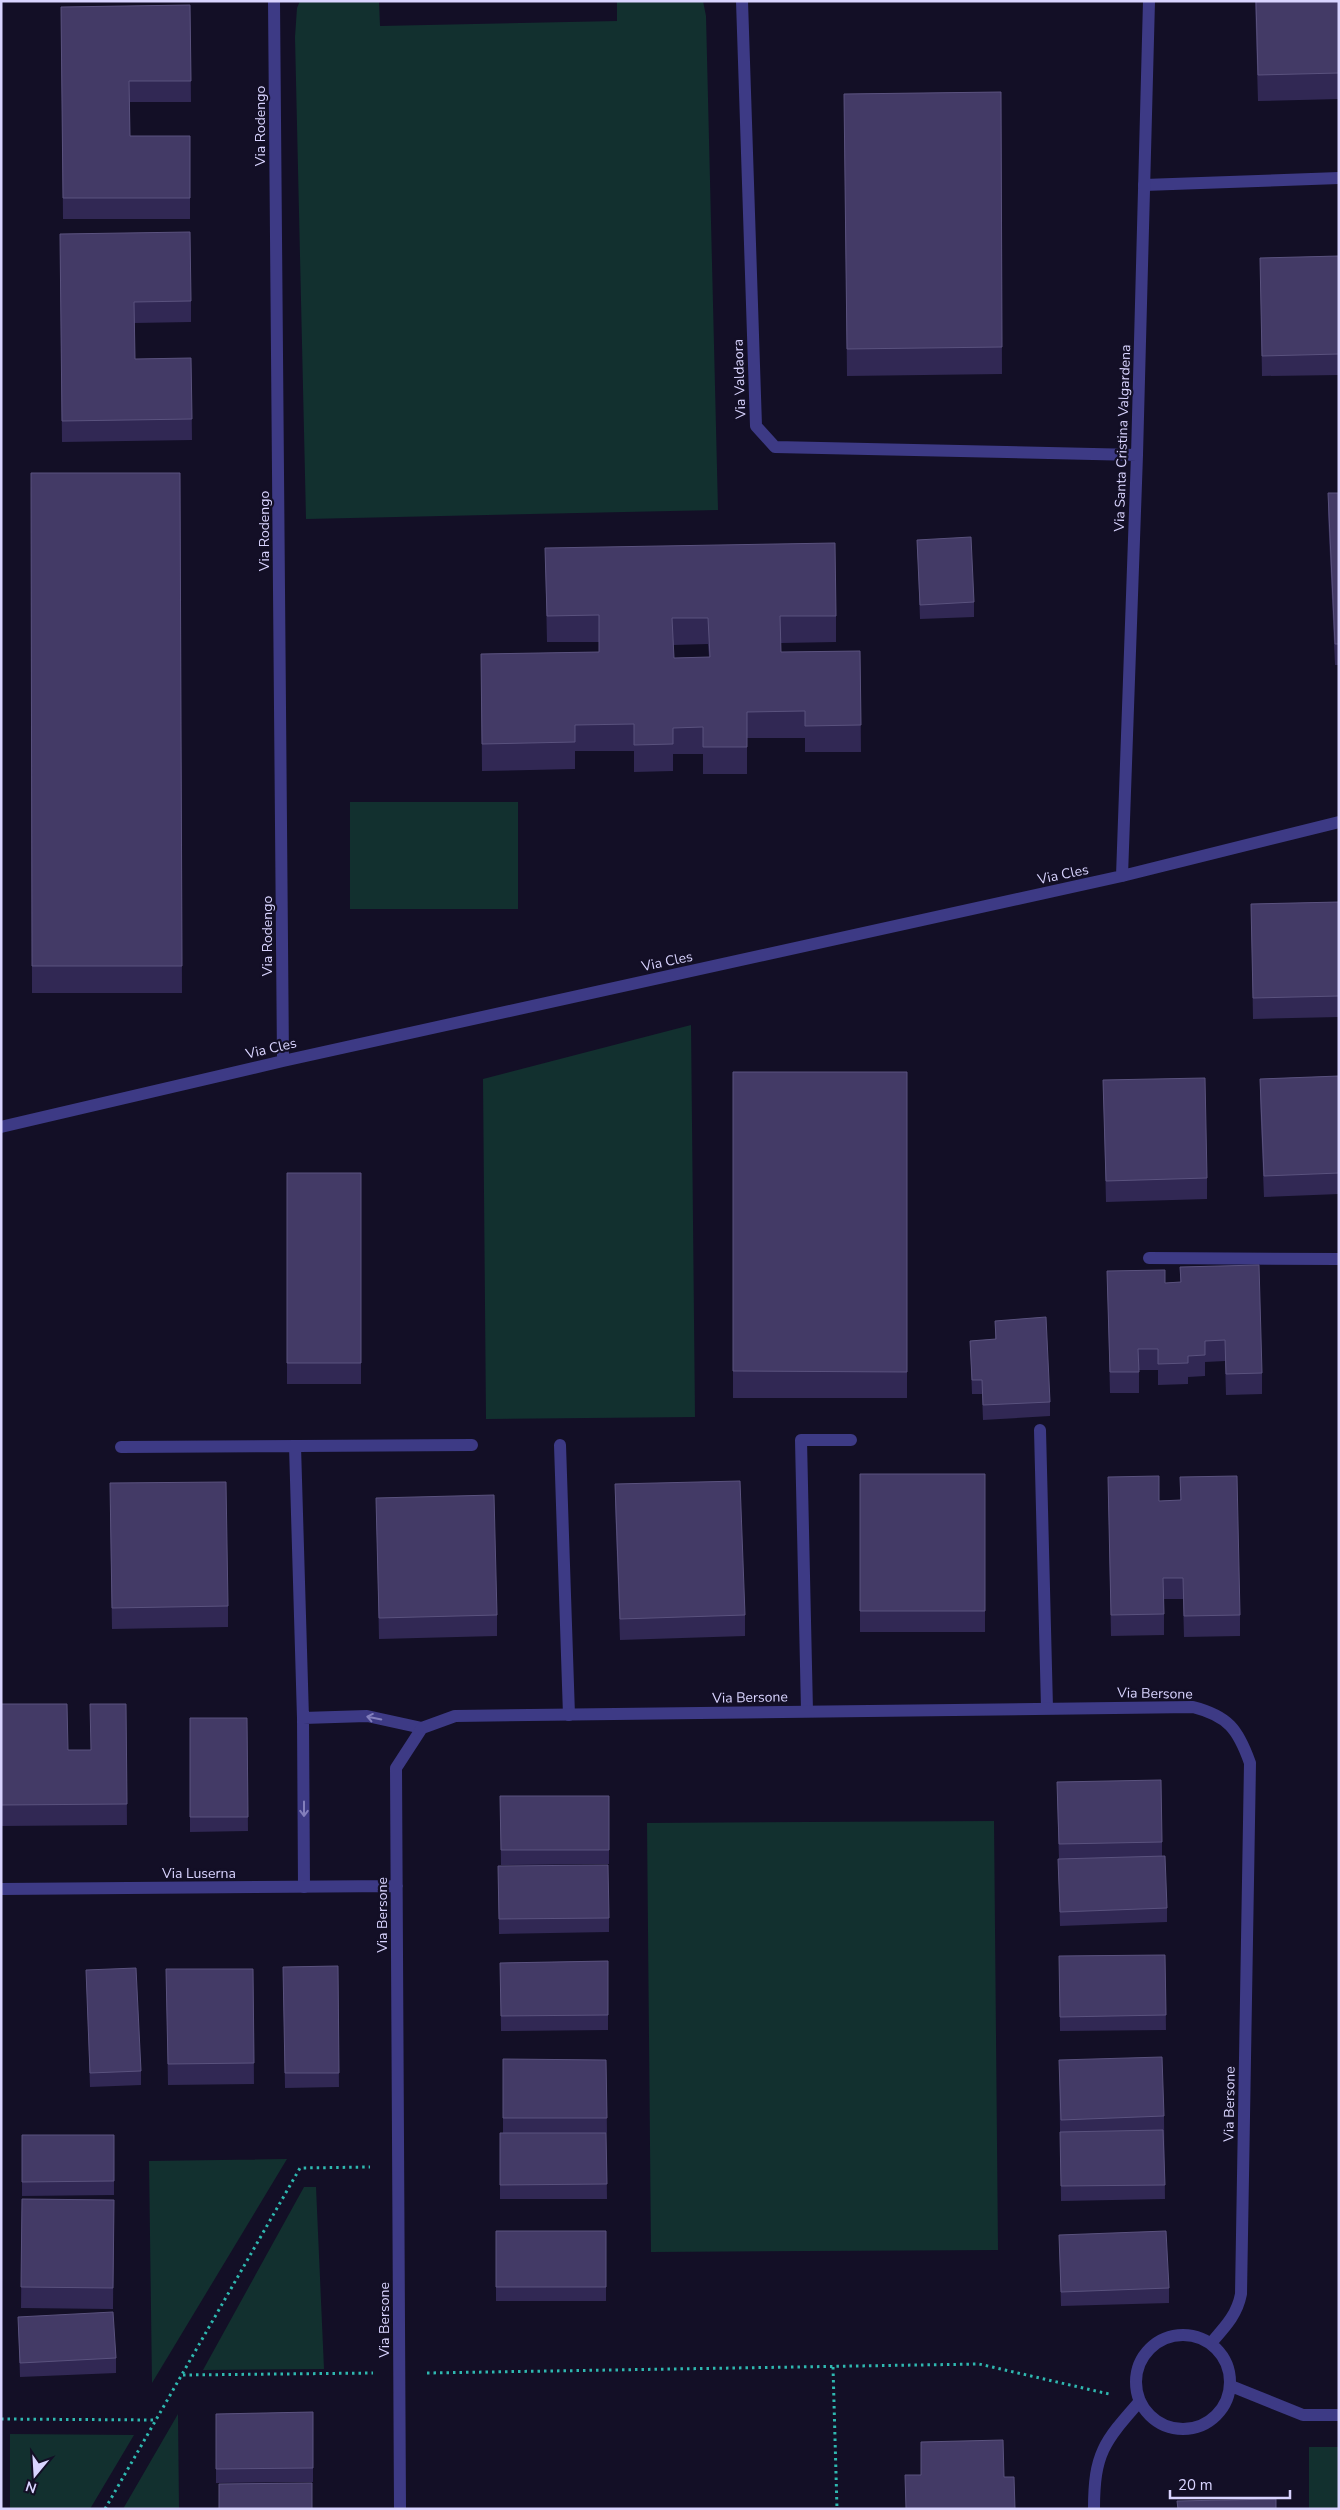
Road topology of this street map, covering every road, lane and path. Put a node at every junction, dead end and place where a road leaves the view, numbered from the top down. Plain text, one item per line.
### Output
1 (274, 1) edge
2 (742, 1) edge
3 (1149, 1) edge
4 (1339, 178) edge
5 (1144, 185) junction
6 (1137, 454) junction
7 (1339, 822) edge
8 (1122, 876) junction
9 (283, 1061) junction
10 (1, 1127) edge
11 (1149, 1258) dead end
12 (1339, 1259) edge
13 (1040, 1430) dead end
14 (851, 1440) dead end
15 (472, 1445) dead end
16 (560, 1445) dead end
17 (295, 1446) junction
18 (121, 1447) dead end
19 (1047, 1708) junction
20 (807, 1711) junction
21 (569, 1715) junction
22 (303, 1718) junction
23 (422, 1728) junction
24 (397, 1886) junction
25 (304, 1887) junction
26 (1, 1889) edge
27 (398, 2166) junction
28 (1211, 2343) junction
29 (833, 2367) junction
30 (399, 2373) junction
31 (183, 2375) junction
32 (1231, 2386) junction
33 (1140, 2402) junction
34 (1339, 2415) edge
35 (1, 2419) edge
36 (156, 2420) junction
37 (104, 2509) edge
38 (400, 2509) edge
39 (836, 2509) edge
40 (1094, 2509) edge

1 - 9 street, Via Rodengo
2 - 6 street, Via Valdaora
3 - 5 street, Via Santa Cristina Valgardena
4 - 5 street
5 - 6 street, Via Santa Cristina Valgardena
6 - 8 street, Via Santa Cristina Valgardena
7 - 8 street, Via Cles
8 - 9 street, Via Cles
9 - 10 street, Via Cles
11 - 12 street
13 - 19 street
14 - 20 street
15 - 17 street
16 - 21 street
17 - 18 street
17 - 22 street
19 - 20 street, Via Bersone
19 - 28 street, Via Bersone
20 - 21 street, Via Bersone
21 - 23 street, Via Bersone
23 -> 22 street
22 -> 25 street
23 - 24 street, Via Bersone
24 - 25 street, Via Luserna
24 - 27 street, Via Bersone
25 - 26 street, Via Luserna
27 - 30 street, Via Bersone
27 - 31 path
28 - 32 street
28 - 33 street
29 - 30 path
29 - 33 path
29 - 39 path
30 - 31 path
30 - 38 street, Via Bersone
31 - 36 path
32 - 33 street
32 - 34 street
33 - 40 street
35 - 36 path
36 - 37 path

